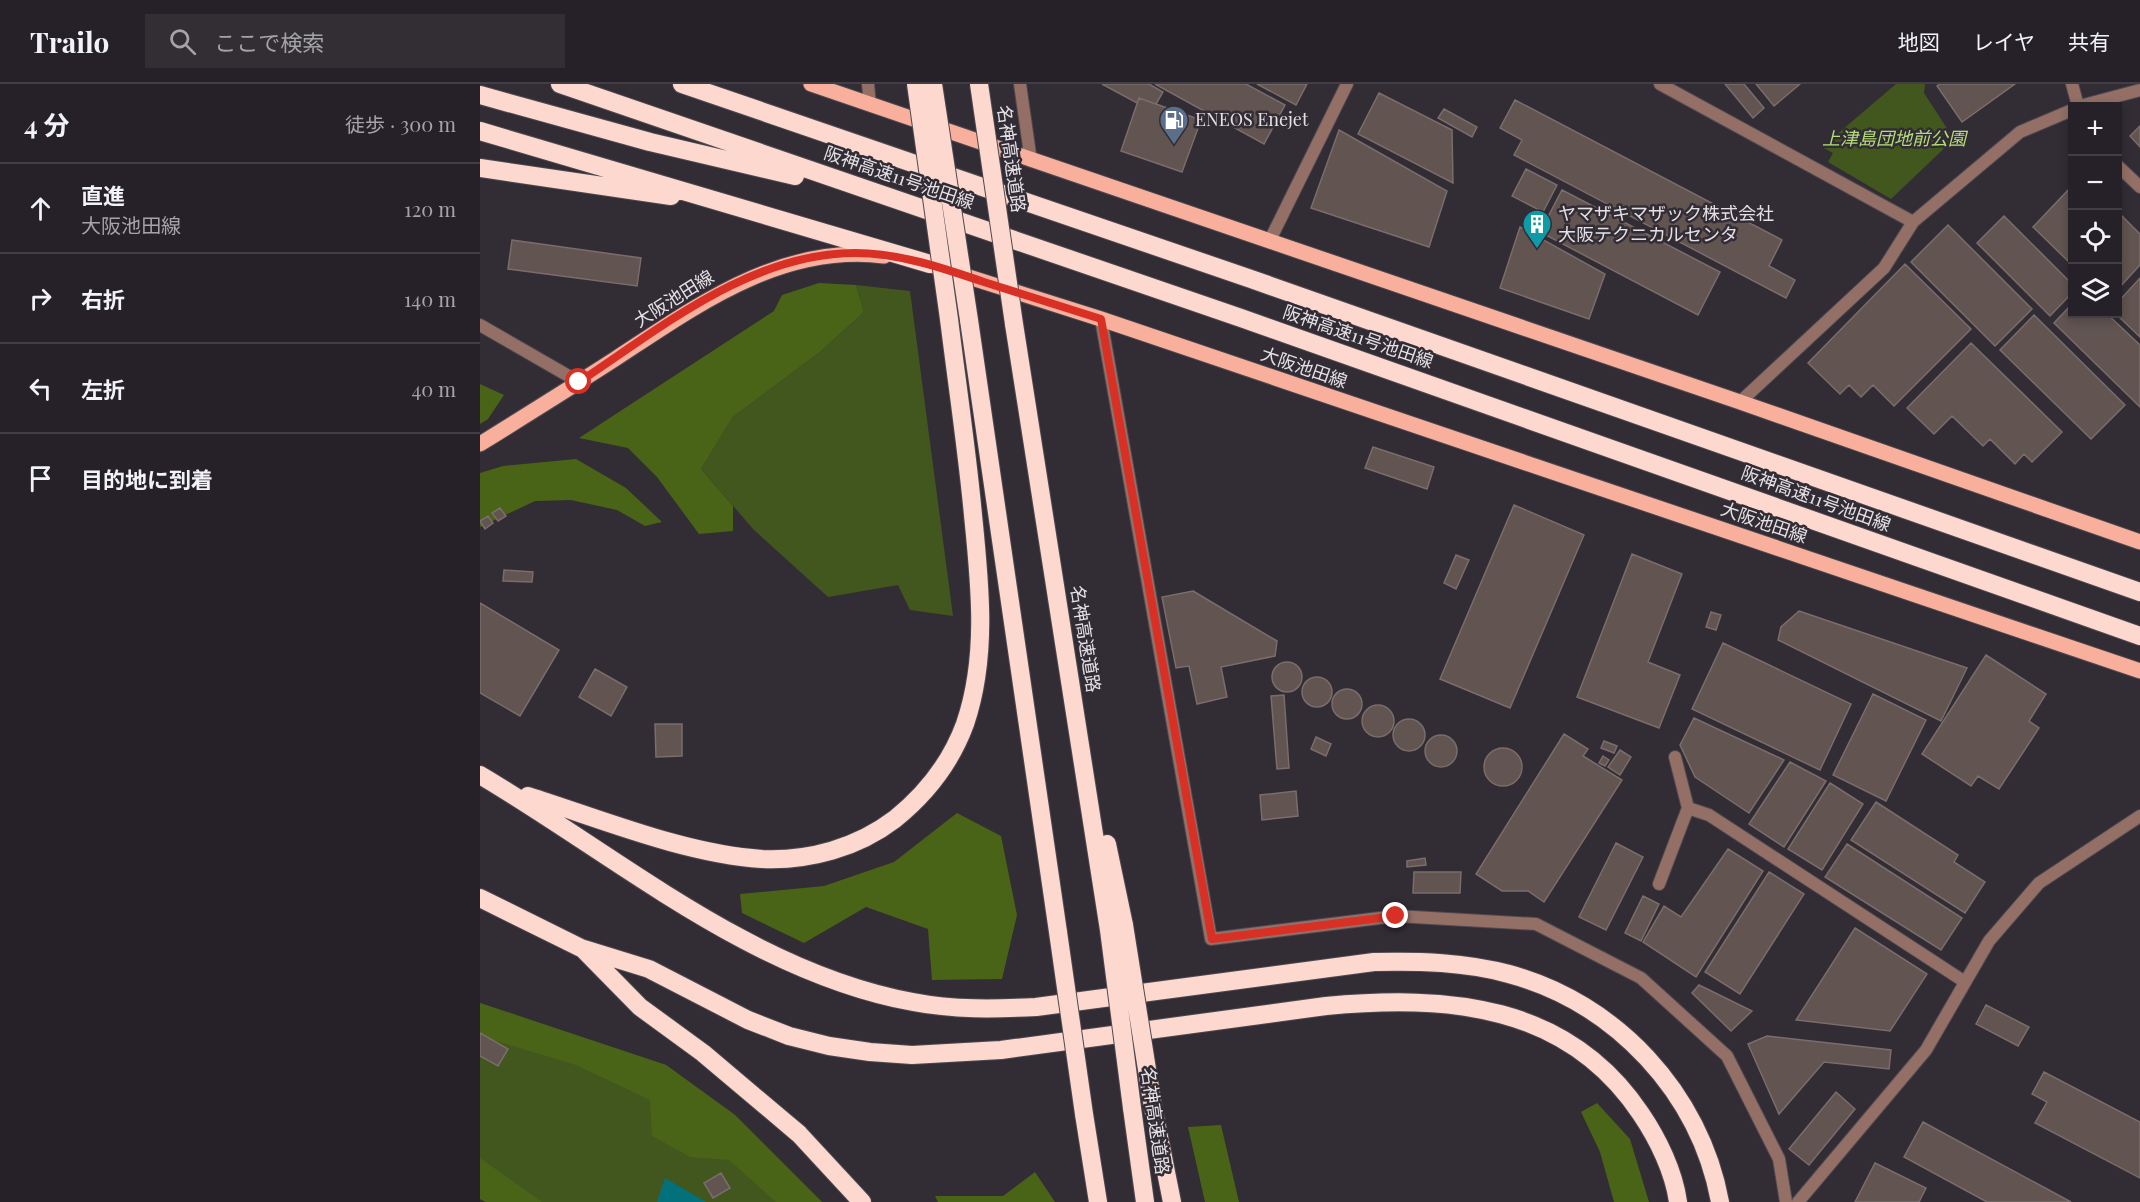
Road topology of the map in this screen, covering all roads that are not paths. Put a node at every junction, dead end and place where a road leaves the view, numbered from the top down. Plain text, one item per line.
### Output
1 (560, 84) edge
2 (682, 84) edge
3 (811, 84) edge
4 (868, 84) edge
5 (916, 84) edge
6 (933, 84) edge
7 (979, 84) edge
8 (1020, 84) edge
9 (1347, 84) edge
10 (1660, 84) edge
11 (2072, 84) edge
12 (2140, 90) edge
13 (480, 95) edge
14 (2078, 102) edge
15 (2094, 102) edge
16 (870, 105) junction
17 (2068, 112) edge
18 (480, 131) edge
19 (1031, 160) junction
20 (480, 168) edge
21 (2122, 170) edge
22 (2140, 187) edge
23 (893, 198) junction
24 (729, 205) junction
25 (1913, 222) junction
26 (1269, 242) junction
27 (930, 264) junction
28 (1101, 319) junction
29 (480, 325) edge
30 (579, 382) junction
31 (1740, 402) junction
32 (480, 444) edge
33 (2140, 542) edge
34 (2140, 592) edge
35 (2138, 635) edge
36 (2140, 671) edge
37 (1675, 757) dead end
38 (480, 775) edge
39 (503, 788) junction
40 (1688, 808) junction
41 (2140, 816) edge
42 (1659, 884) dead end
43 (480, 898) edge
44 (1116, 927) junction
45 (581, 948) junction
46 (1965, 982) junction
47 (862, 1202) edge
48 (1098, 1202) edge
49 (1145, 1202) edge
50 (1172, 1202) edge
51 (1678, 1202) edge
52 (1720, 1202) edge
53 (1786, 1202) edge
54 (1798, 1202) edge

1 - 23 highway, 阪神高速11号池田線
2 - 34 highway, 阪神高速11号池田線
3 - 16 main road
4 - 16 street
5 - 39 highway, bridge
6 - 48 highway, bridge
7 - 44 highway, 名神高速道路, bridge
8 - 19 street
9 - 26 street
10 - 25 street
11 - 14 street
12 - 15 street
13 - 23 highway
16 - 19 main road
17 - 25 street
18 - 24 highway
19 - 26 main road
20 - 24 highway
21 - 22 street
23 - 35 highway, 阪神高速11号池田線
24 - 27 highway
25 - 31 street
26 - 31 main road
27 - 28 main road, 大阪池田線
27 - 30 main road, 大阪池田線
28 - 36 main road, 大阪池田線
28 - 53 street
29 - 30 street
30 - 32 main road, 大阪池田線
31 - 33 main road
37 - 40 street
38 - 39 highway
39 - 52 highway
40 - 42 street
40 - 46 street
41 - 46 street
43 - 45 highway
44 - 49 highway, 名神高速道路, bridge
44 - 50 highway, bridge
45 - 47 highway
45 - 51 highway
46 - 54 street

